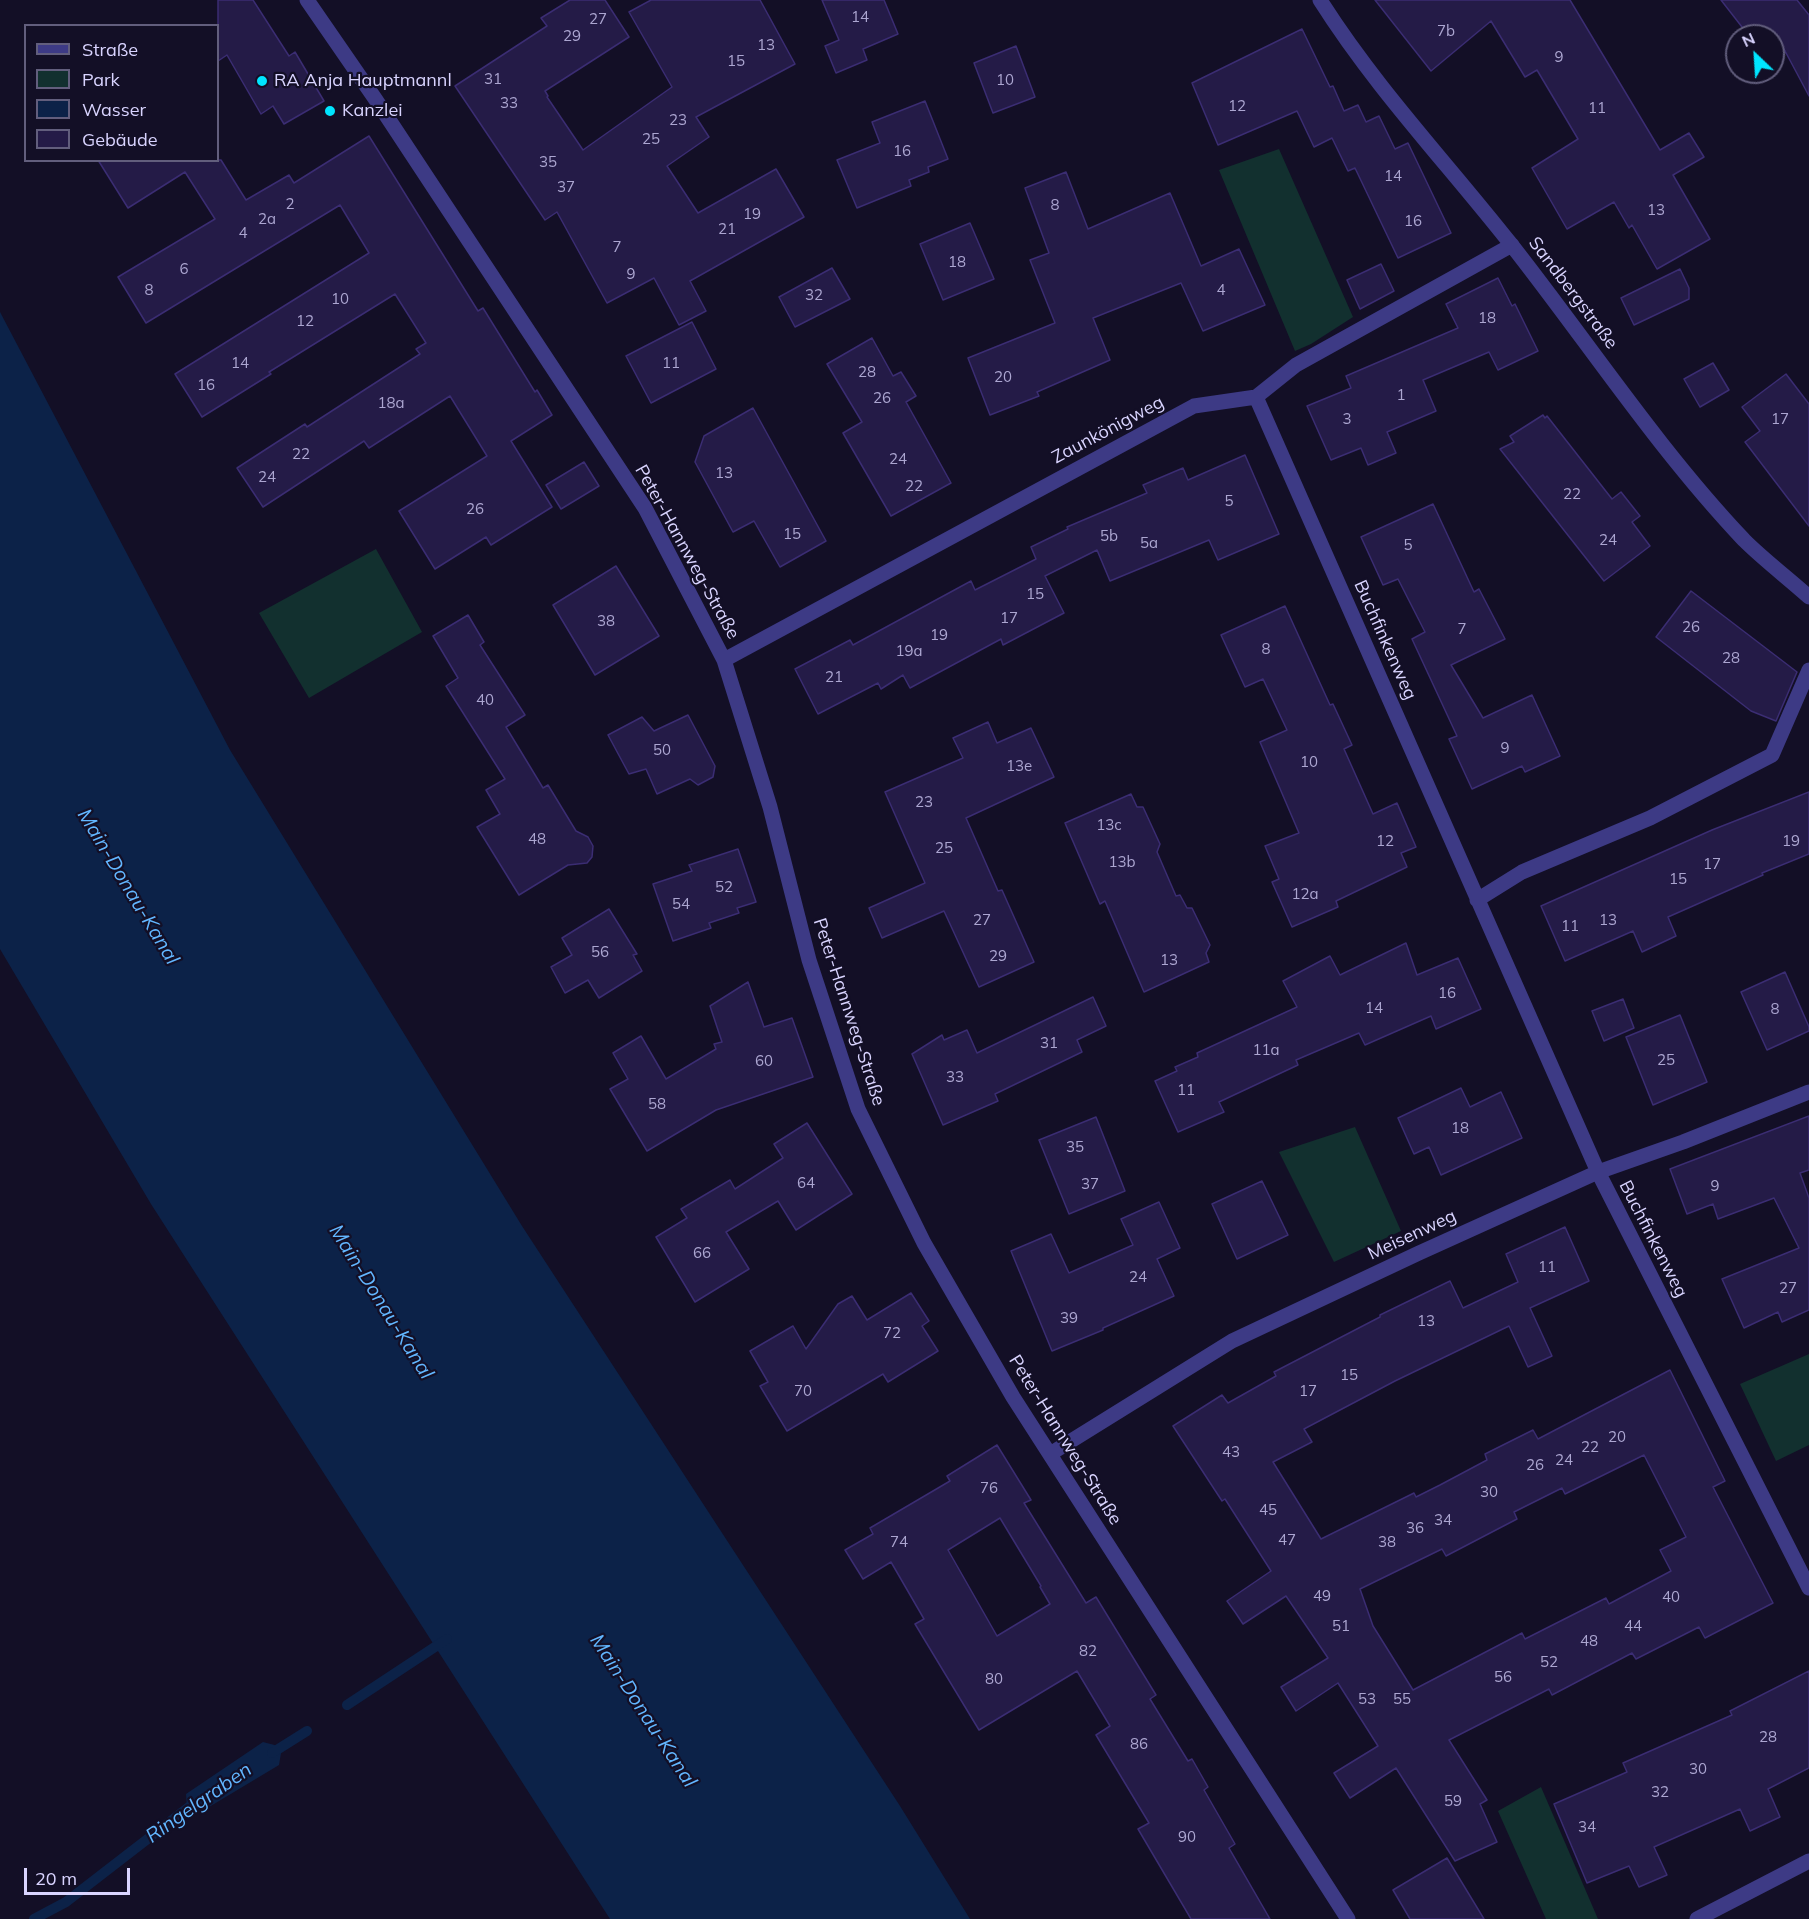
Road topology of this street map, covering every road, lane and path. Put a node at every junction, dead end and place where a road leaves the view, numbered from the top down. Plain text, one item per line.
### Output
1 (307, 0) edge
2 (1320, 0) edge
3 (1512, 245) junction
4 (1256, 397) junction
5 (1809, 597) edge
6 (724, 660) junction
7 (1809, 670) edge
8 (1478, 900) junction
9 (1809, 1092) edge
10 (1598, 1172) junction
11 (1050, 1454) junction
12 (1809, 1588) edge
13 (1809, 1861) edge
14 (1348, 1919) edge
15 (1697, 1919) edge

1 - 6 street, Peter-Hannweg-Straße
2 - 3 street, Sandbergstraße
3 - 4 street
3 - 5 street, Sandbergstraße
4 - 6 street, Zaunkönigweg
4 - 8 street, Buchfinkenweg
6 - 11 street, Peter-Hannweg-Straße
7 - 8 street
8 - 10 street, Buchfinkenweg
9 - 10 street, Meisenweg
10 - 11 street, Meisenweg
10 - 12 street, Buchfinkenweg
11 - 14 street, Peter-Hannweg-Straße
13 - 15 street

